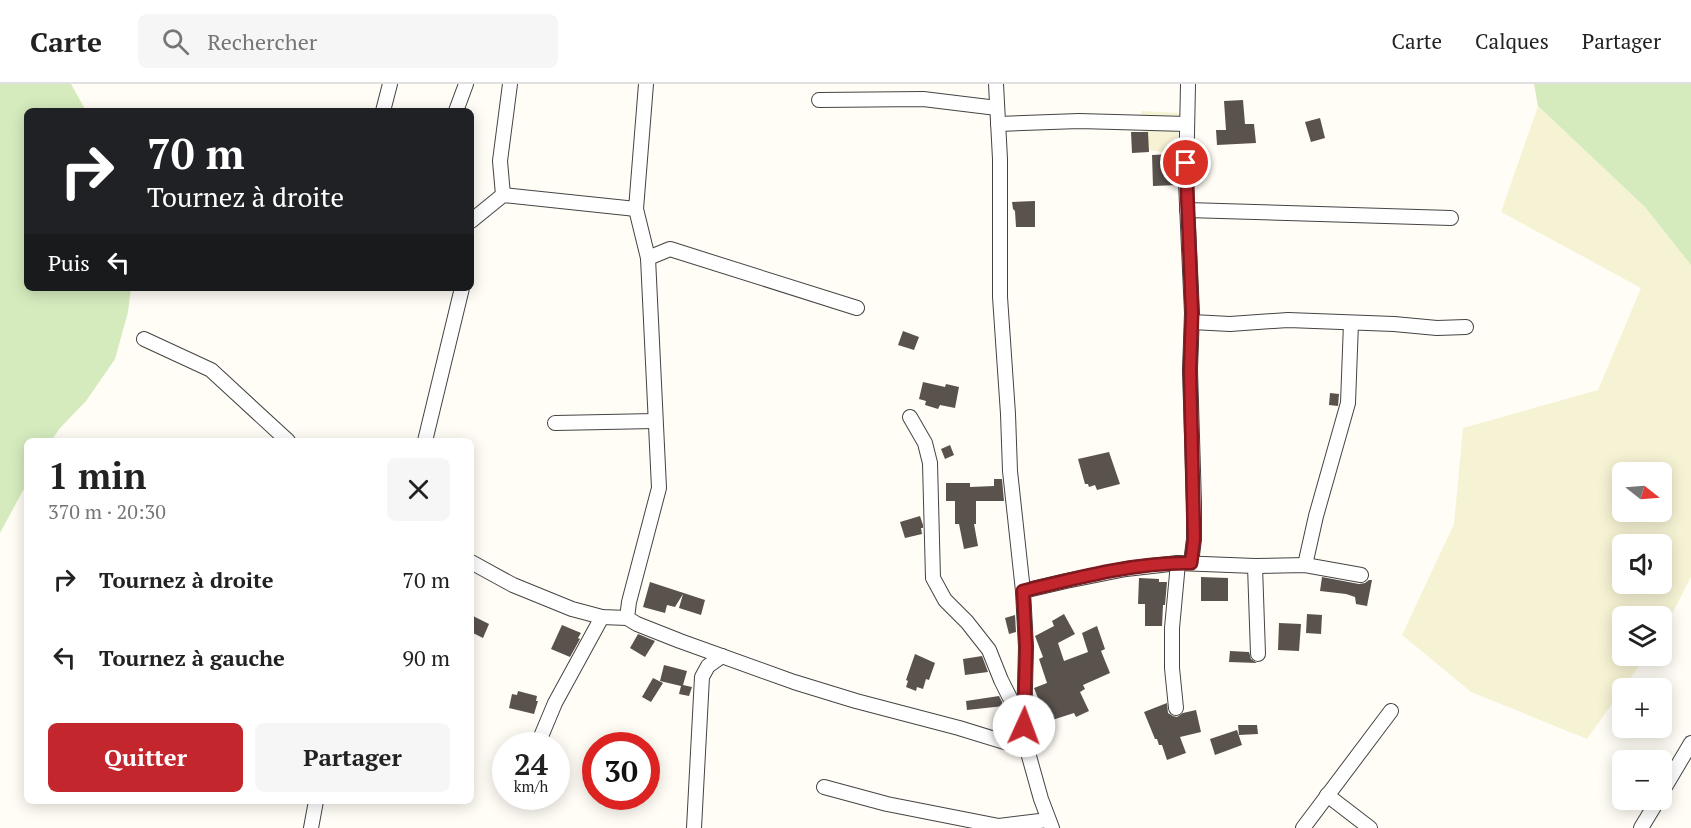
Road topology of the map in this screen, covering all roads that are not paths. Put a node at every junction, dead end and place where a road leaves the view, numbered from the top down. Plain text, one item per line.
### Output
1 (390, 84) edge
2 (466, 84) edge
3 (510, 84) edge
4 (646, 84) edge
5 (996, 84) edge
6 (1188, 84) edge
7 (819, 100) dead end
8 (384, 108) edge
9 (457, 108) edge
10 (997, 108) junction
11 (998, 124) junction
12 (1186, 124) junction
13 (503, 195) junction
14 (636, 209) junction
15 (1187, 210) junction
16 (1451, 218) dead end
17 (474, 219) edge
18 (648, 258) junction
19 (461, 291) edge
20 (857, 308) dead end
21 (1192, 322) junction
22 (1351, 323) junction
23 (1466, 327) dead end
24 (144, 339) dead end
25 (910, 417) dead end
26 (655, 421) junction
27 (555, 423) dead end
28 (285, 438) edge
29 (426, 438) edge
30 (1184, 563) junction
31 (474, 564) edge
32 (1305, 565) junction
33 (1255, 566) junction
34 (1361, 575) dead end
35 (1023, 591) junction
36 (602, 616) junction
37 (627, 618) junction
38 (1258, 654) dead end
39 (722, 656) junction
40 (1176, 708) dead end
41 (1390, 711) dead end
42 (1024, 726) junction
43 (543, 732) edge
44 (1691, 743) edge
45 (1027, 749) junction
46 (1672, 775) edge
47 (824, 787) dead end
48 (1328, 795) junction
49 (315, 804) edge
50 (1652, 810) edge
51 (1050, 824) edge
52 (311, 828) edge
53 (694, 828) edge
54 (1304, 828) edge
55 (1370, 828) edge
56 (1641, 828) edge

1 - 8 street
2 - 9 street
3 - 13 street
4 - 14 street
5 - 10 street
6 - 12 street
7 - 10 street
10 - 11 street
11 - 12 street
11 - 35 street
12 - 15 street
13 - 14 street
13 - 17 street
14 - 18 street
15 - 16 street
15 - 21 street
18 - 20 street
18 - 26 street
19 - 29 street
21 - 22 street
21 - 30 street
22 - 23 street
22 - 32 street
24 - 28 street
25 - 42 street
26 - 27 street
26 - 37 street
30 - 33 street
30 - 35 street
30 - 40 street
31 - 36 street
32 - 33 street
32 - 34 street
33 - 38 street
35 - 42 street
36 - 37 street
36 - 43 street
37 - 39 street
39 - 45 street
39 - 53 street
41 - 48 street
42 - 45 street
44 - 46 street
45 - 51 street
47 - 51 street
48 - 54 street
48 - 55 street
49 - 52 street
50 - 56 street

